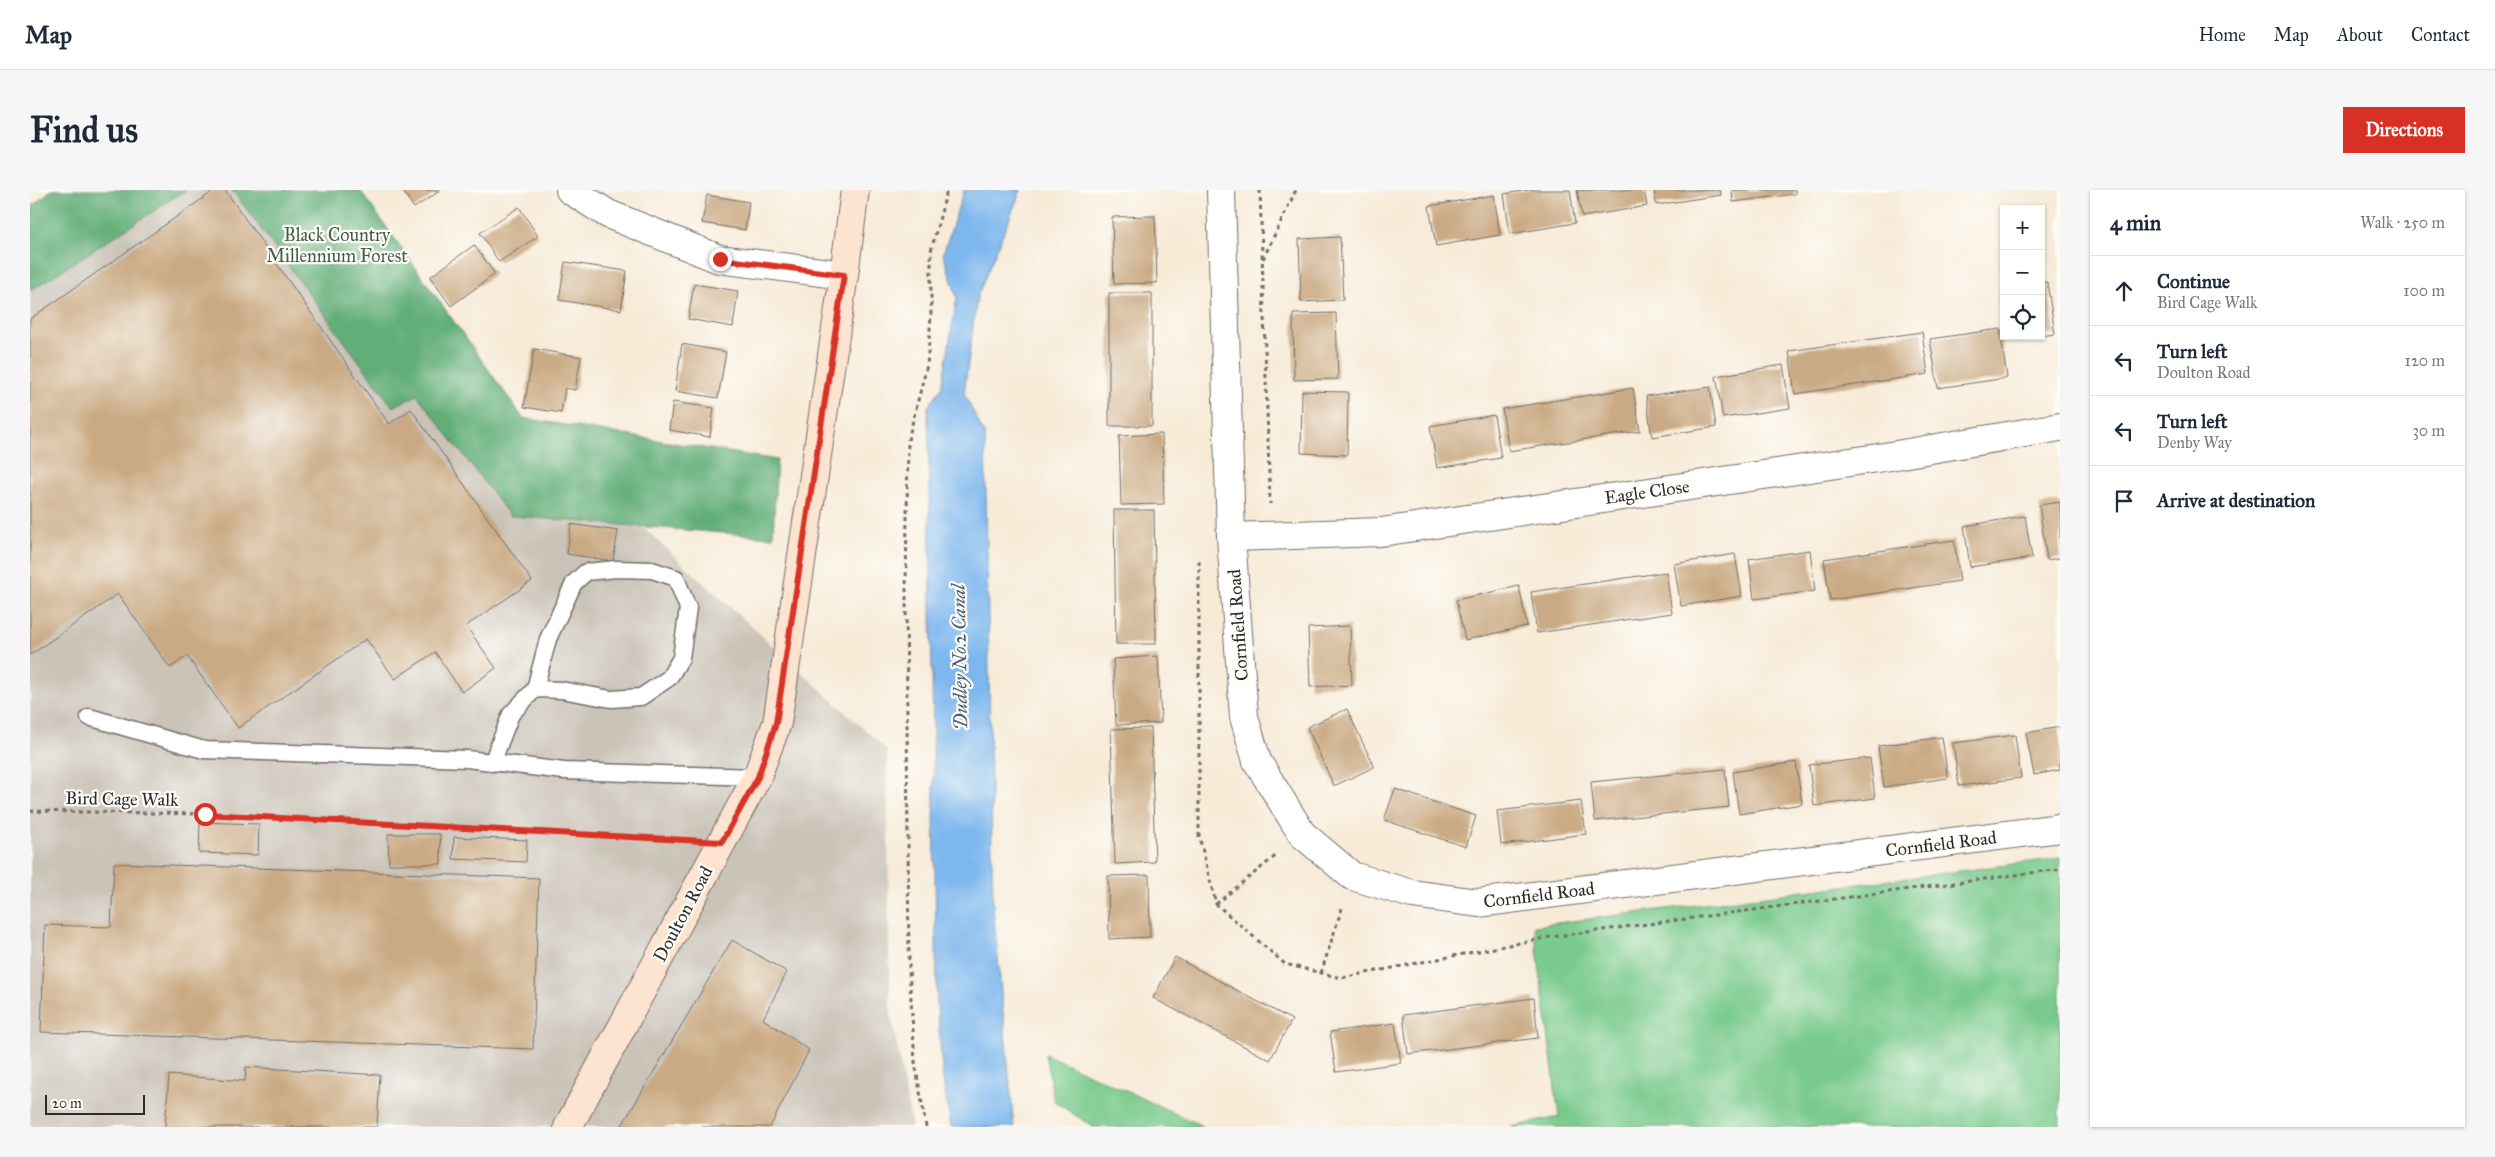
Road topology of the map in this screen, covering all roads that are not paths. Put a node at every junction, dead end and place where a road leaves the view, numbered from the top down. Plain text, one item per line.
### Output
1 (570, 190) edge
2 (855, 190) edge
3 (1220, 190) edge
4 (844, 275) junction
5 (2060, 426) edge
6 (1231, 537) junction
7 (535, 689) junction
8 (89, 716) dead end
9 (492, 763) junction
10 (758, 777) junction
11 (2060, 828) edge
12 (568, 1127) edge

1 - 4 street
2 - 4 street, Doulton Road
3 - 6 street, Cornfield Road
4 - 10 street, Doulton Road
5 - 6 street, Eagle Close
6 - 11 street, Cornfield Road
7 - 7 lane
7 - 9 lane
8 - 9 lane
9 - 10 lane
10 - 12 street, Doulton Road

